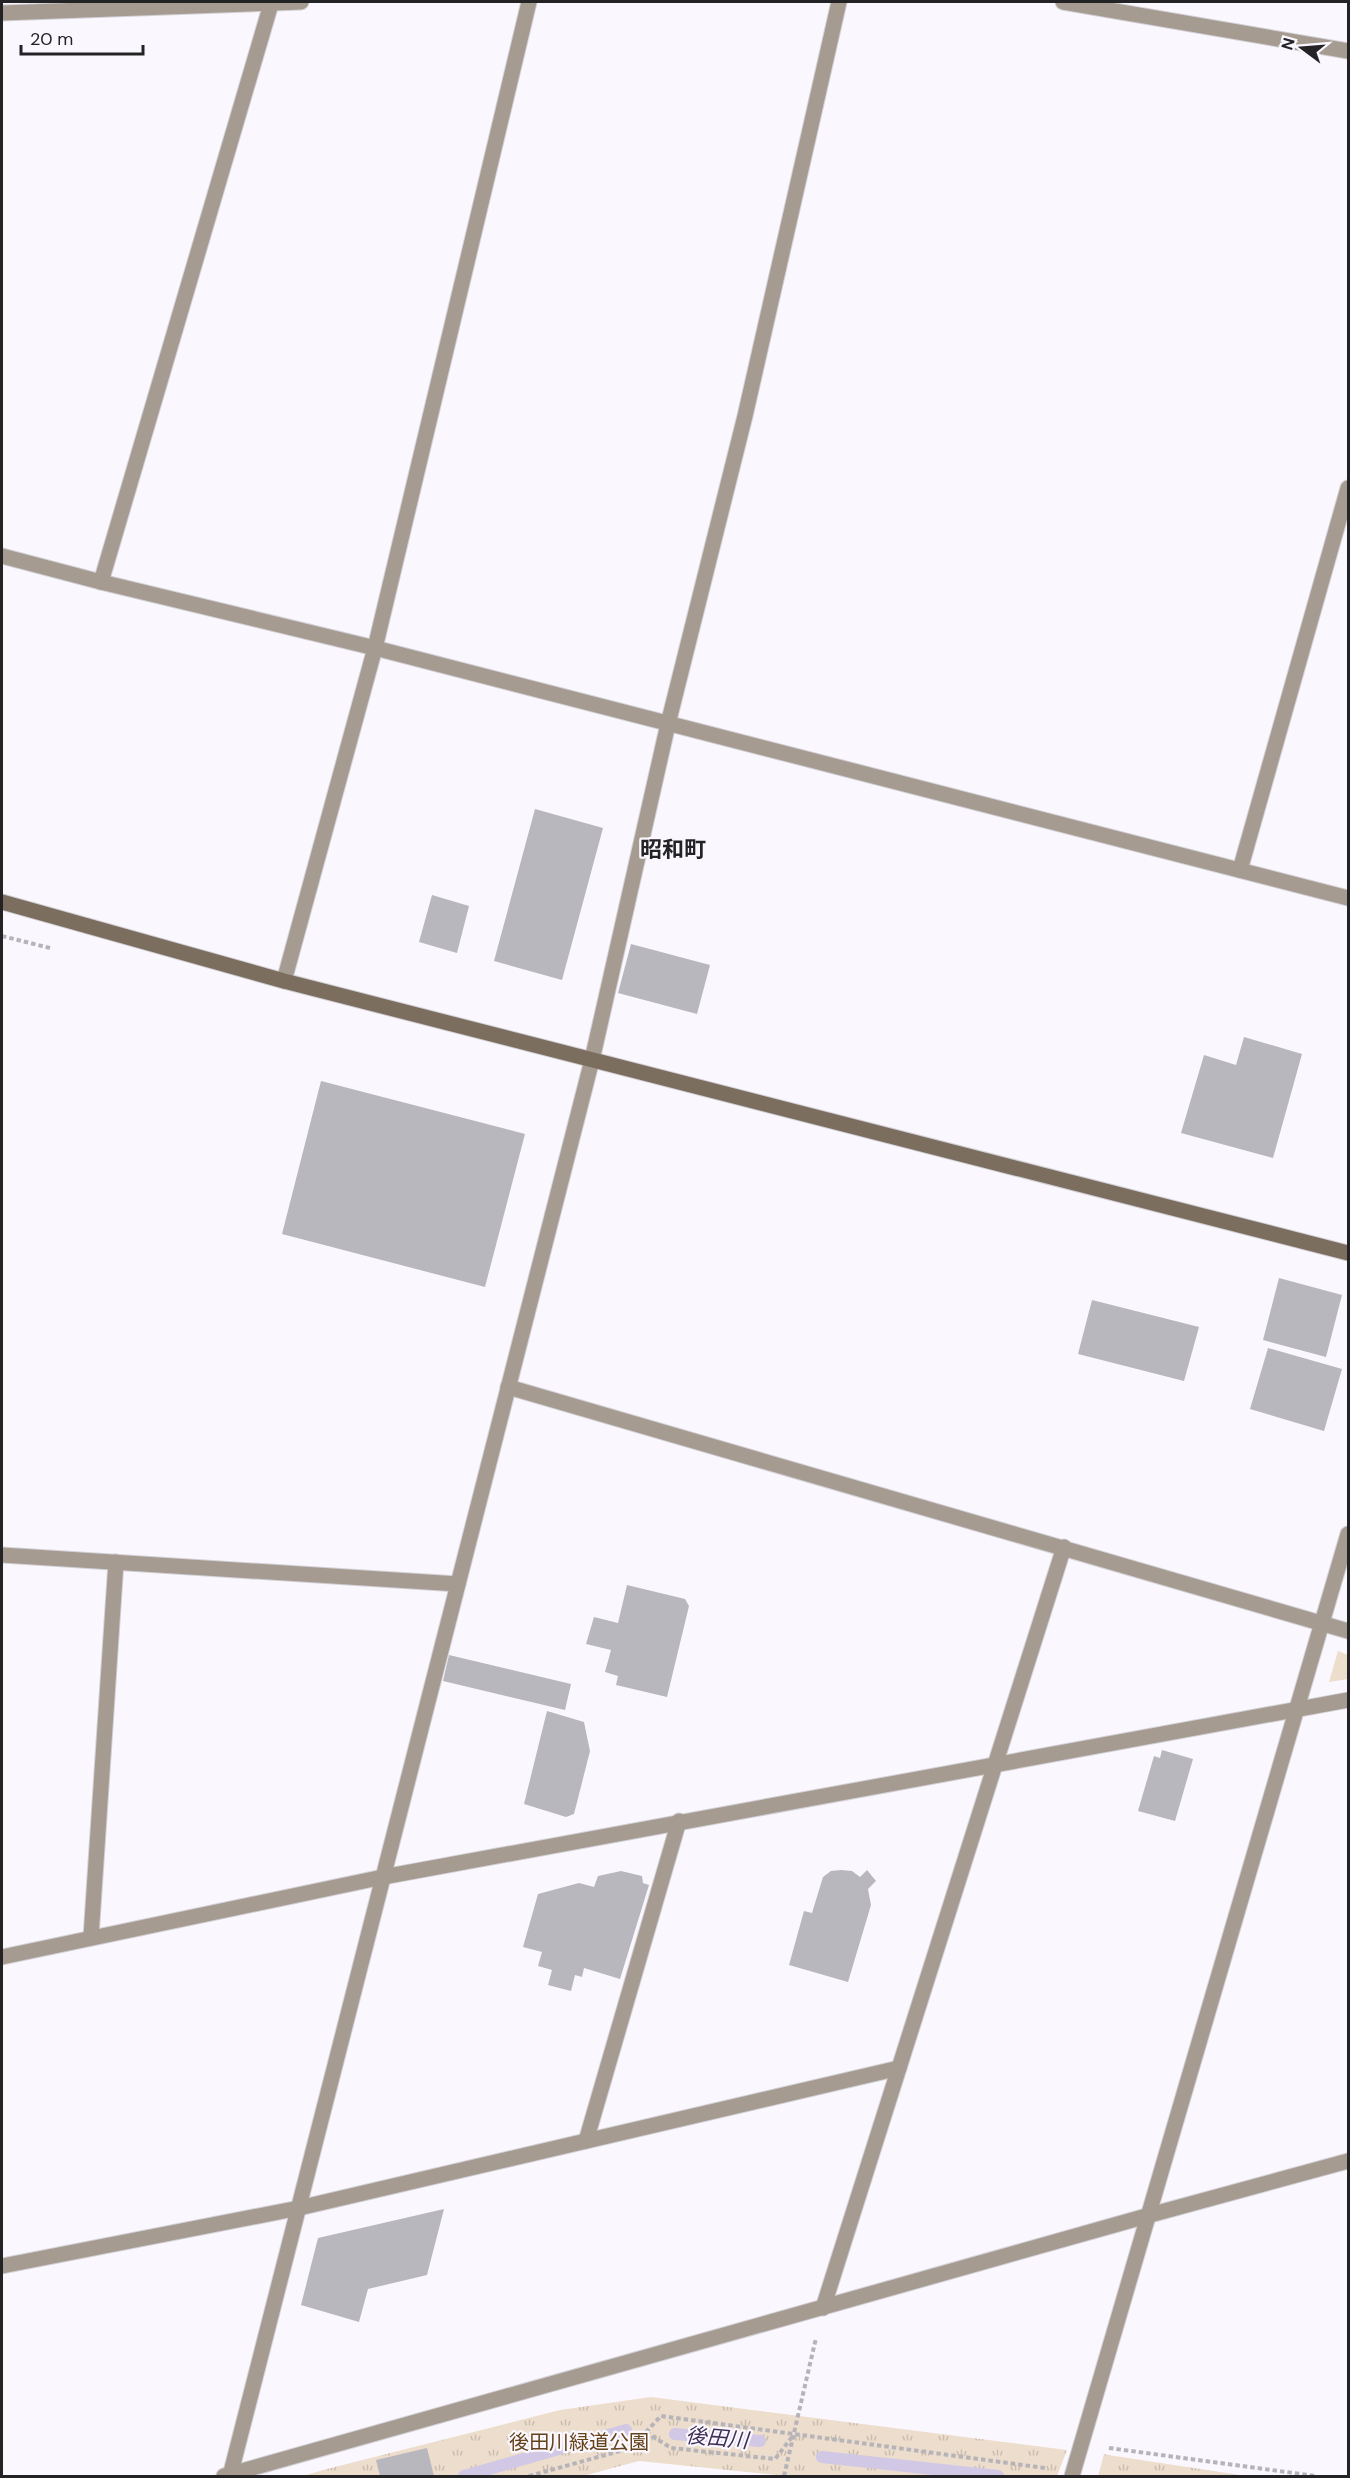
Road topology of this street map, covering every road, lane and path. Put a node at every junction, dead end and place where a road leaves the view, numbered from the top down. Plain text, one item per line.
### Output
1 (301, 2) edge
2 (529, 2) edge
3 (839, 2) edge
4 (1063, 2) edge
5 (271, 4) junction
6 (81, 5) edge
7 (2, 13) edge
8 (1348, 51) edge
9 (1348, 488) edge
10 (2, 556) edge
11 (101, 582) junction
12 (375, 648) junction
13 (668, 724) junction
14 (1240, 870) junction
15 (1348, 898) edge
16 (2, 902) edge
17 (284, 981) junction
18 (592, 1060) junction
19 (1348, 1252) edge
20 (508, 1387) junction
21 (1348, 1534) edge
22 (1064, 1547) junction
23 (2, 1555) edge
24 (116, 1562) junction
25 (458, 1584) junction
26 (1322, 1623) junction
27 (1348, 1631) edge
28 (1348, 1700) edge
29 (1296, 1709) junction
30 (995, 1765) junction
31 (679, 1821) junction
32 (383, 1877) junction
33 (91, 1937) junction
34 (2, 1957) edge
35 (899, 2068) junction
36 (586, 2140) junction
37 (1348, 2161) edge
38 (298, 2208) junction
39 (1150, 2215) junction
40 (2, 2266) edge
41 (823, 2308) junction
42 (646, 2432) junction
43 (794, 2434) junction
44 (1082, 2444) junction
45 (1073, 2474) edge
46 (228, 2476) edge
47 (530, 2476) edge
48 (784, 2476) edge
49 (1317, 2476) edge

1 - 5 street
2 - 12 street
3 - 13 street
4 - 8 street
5 - 6 street
5 - 11 street
6 - 7 street
9 - 14 street
10 - 11 street
11 - 12 street
12 - 13 street
12 - 17 street
13 - 14 street
13 - 18 street
14 - 15 street
16 - 17 street
17 - 18 street
18 - 19 street
18 - 20 street
20 - 22 street
20 - 25 street
21 - 26 street
22 - 26 street
22 - 30 street
23 - 24 street
24 - 25 street
24 - 33 street
25 - 32 street
26 - 27 street
26 - 29 street
28 - 29 street
29 - 30 street
29 - 39 street
30 - 31 street
30 - 35 street
31 - 32 street
31 - 36 street
32 - 33 street
32 - 38 street
33 - 34 street
35 - 36 street
35 - 41 street
36 - 38 street
37 - 39 street
38 - 40 street
38 - 46 street
39 - 41 street
39 - 44 street
41 - 43 path
41 - 46 street
42 - 43 path
42 - 43 path
42 - 47 path
43 - 45 path
43 - 48 path
44 - 45 street
44 - 49 path

